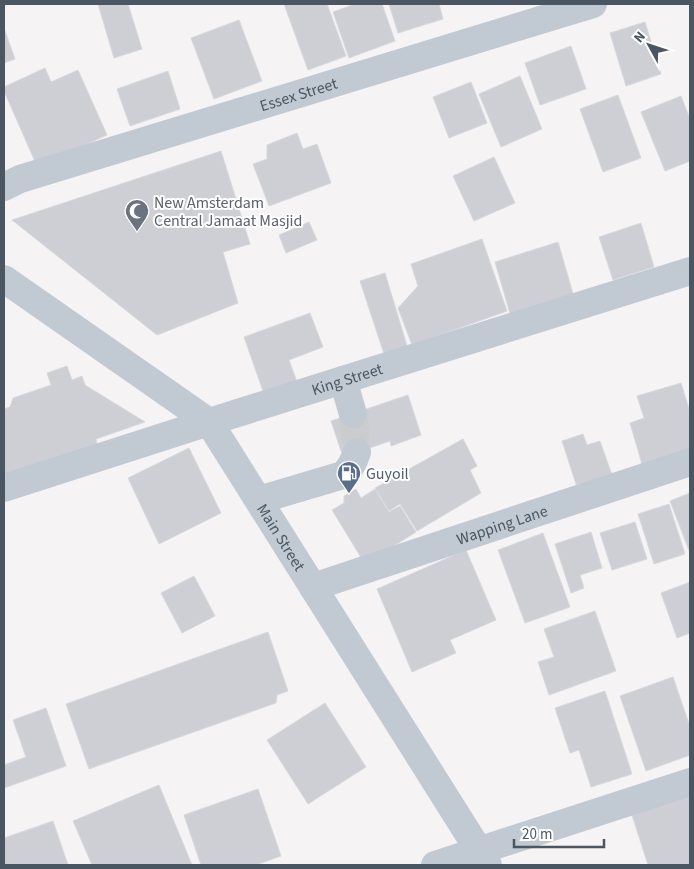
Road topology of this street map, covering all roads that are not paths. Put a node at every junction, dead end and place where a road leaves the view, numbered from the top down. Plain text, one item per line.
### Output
1 (593, 4) edge
2 (4, 187) edge
3 (690, 271) edge
4 (4, 280) edge
5 (343, 380) junction
6 (353, 414) tunnel mouth
7 (209, 422) junction
8 (357, 452) tunnel mouth
9 (690, 462) edge
10 (4, 488) edge
11 (259, 500) junction
12 (313, 587) junction
13 (690, 782) edge
14 (484, 858) edge
15 (434, 865) edge

1 - 2 street, Essex Street
3 - 5 street, King Street
4 - 7 street, Main Street
5 - 6 street
5 - 7 street, King Street
7 - 10 street, King Street
7 - 11 street, Main Street
8 - 11 street
9 - 12 street, Wapping Lane
11 - 12 street, Main Street
12 - 14 street, Main Street
13 - 14 street
14 - 15 street

